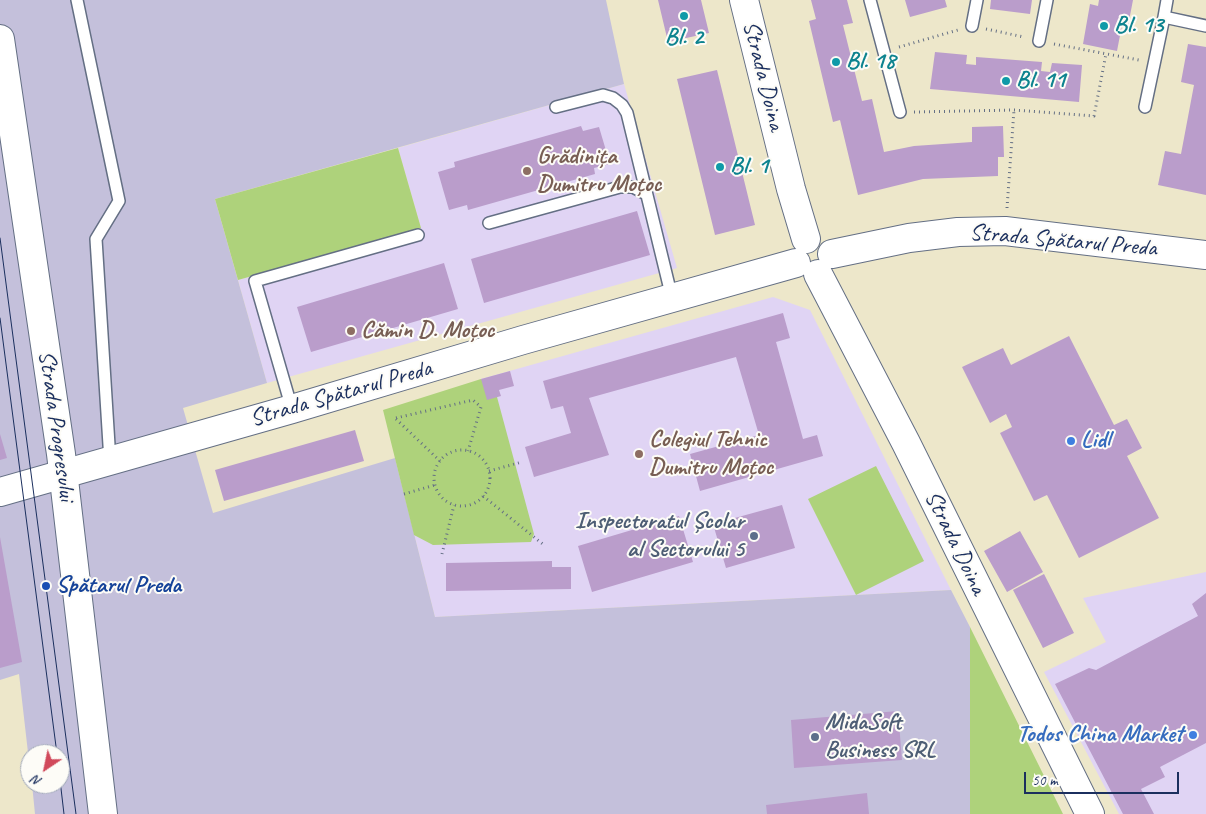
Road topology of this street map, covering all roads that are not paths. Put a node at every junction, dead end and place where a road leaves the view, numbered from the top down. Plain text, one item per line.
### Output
1 (77, 0) edge
2 (744, 0) edge
3 (870, 0) edge
4 (977, 0) edge
5 (1047, 0) edge
6 (1167, 0) edge
7 (1164, 17) junction
8 (972, 26) road end
9 (1206, 26) edge
10 (0, 39) edge
11 (1039, 41) road end
12 (556, 107) dead end
13 (1145, 107) dead end
14 (900, 112) road end
15 (646, 194) junction
16 (488, 223) dead end
17 (418, 235) dead end
18 (1206, 255) edge
19 (813, 258) junction
20 (672, 298) junction
21 (292, 409) junction
22 (110, 461) junction
23 (64, 475) junction
24 (0, 492) edge
25 (103, 814) edge
26 (1090, 814) edge

1 - 22 lane
2 - 19 street, Strada Doina
3 - 14 lane
4 - 8 lane
5 - 11 lane
6 - 7 lane
7 - 9 lane
7 - 13 lane
10 - 23 street, Strada Progresului
12 - 15 lane
15 - 16 lane
15 - 20 lane
17 - 21 lane
18 - 19 street, Strada Spătarul Preda
19 - 20 street, Strada Spătarul Preda
19 - 26 street, Strada Doina
20 - 21 street, Strada Spătarul Preda
21 - 22 street, Strada Spătarul Preda
22 - 23 street, Strada Spătarul Preda
23 - 24 street, Strada Spătarul Preda
23 - 25 street, Strada Progresului

